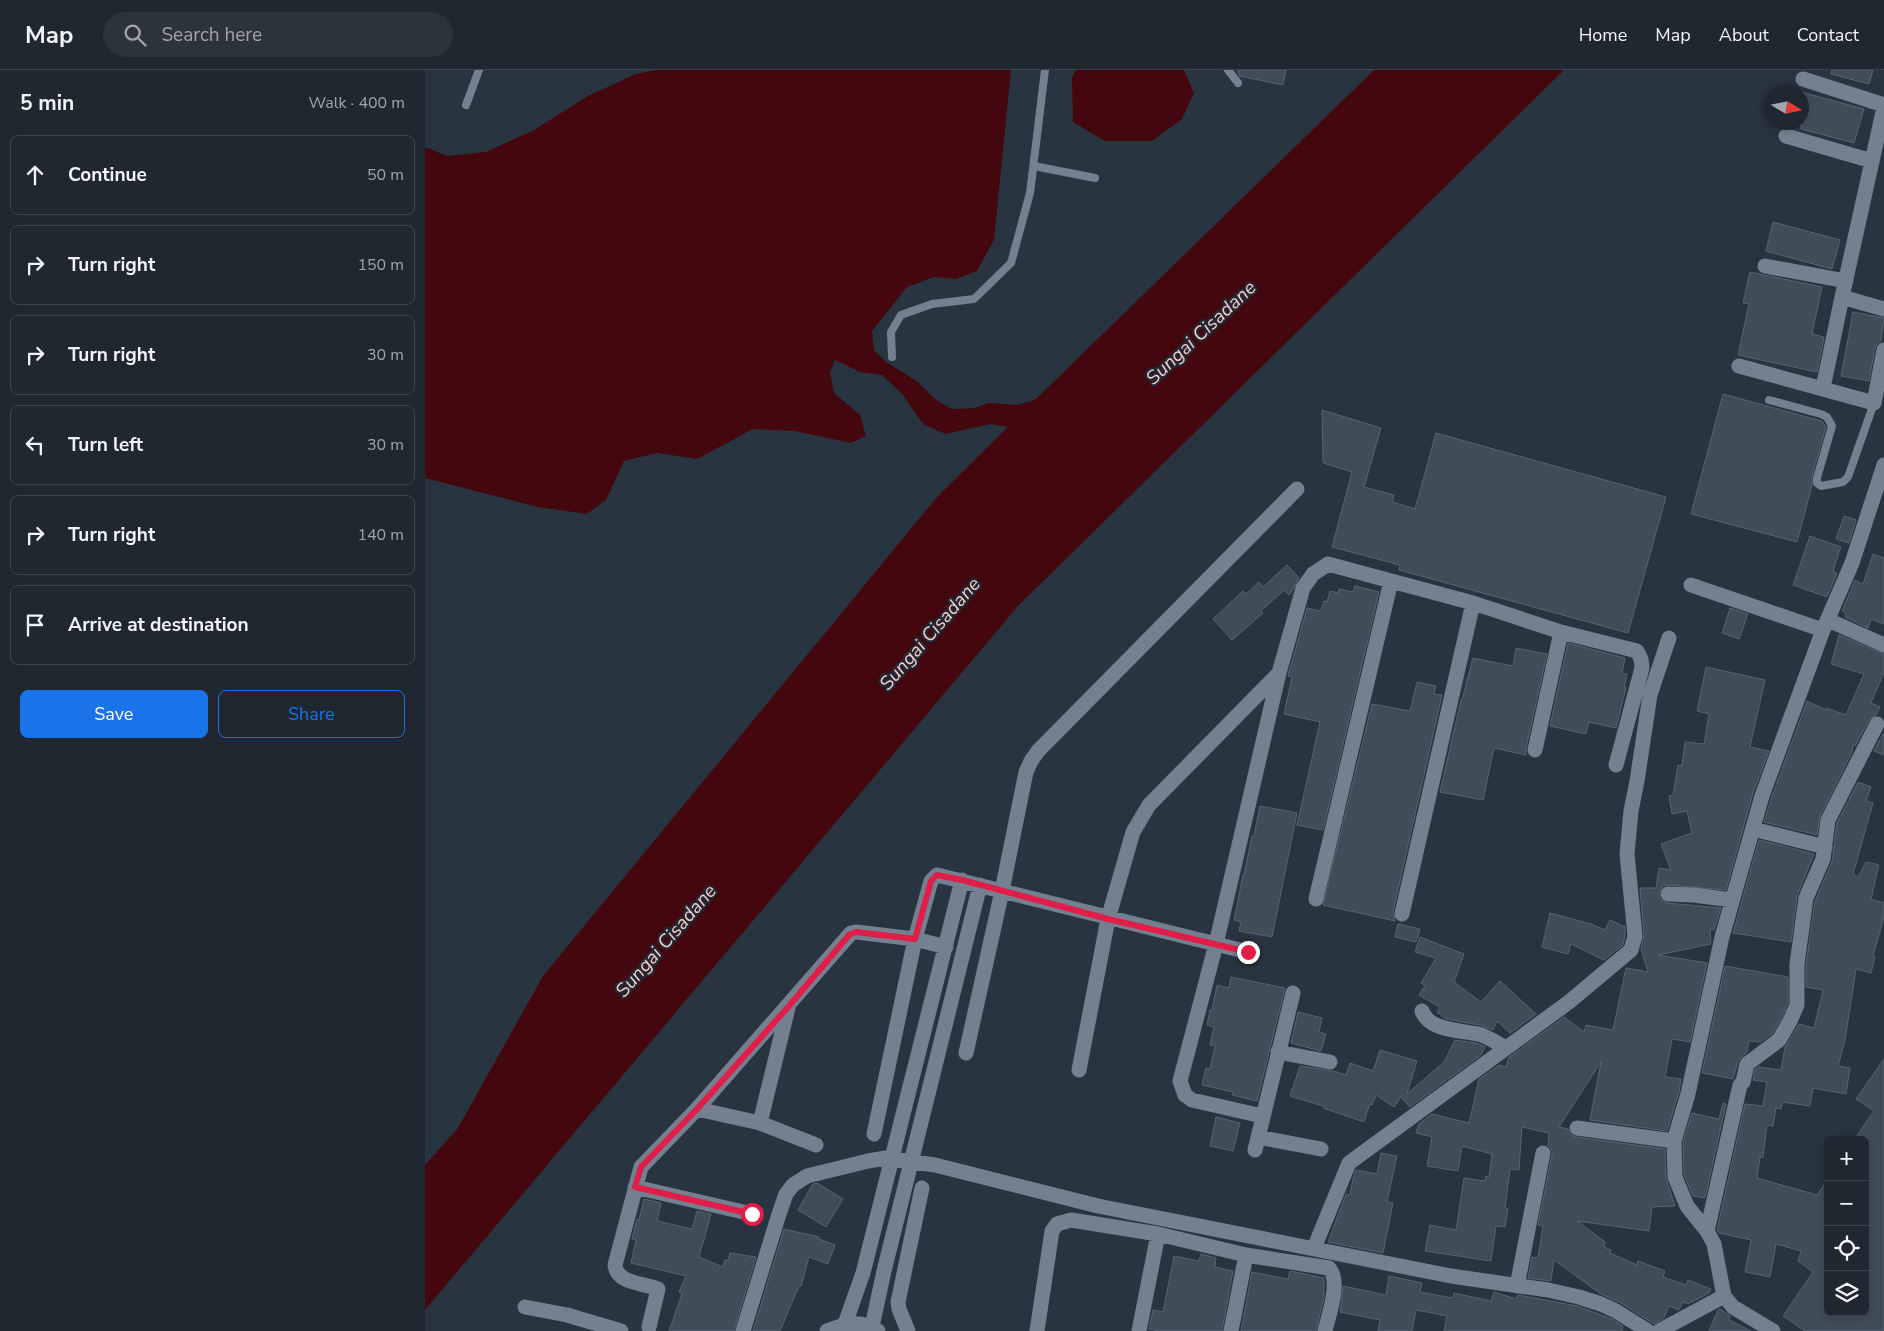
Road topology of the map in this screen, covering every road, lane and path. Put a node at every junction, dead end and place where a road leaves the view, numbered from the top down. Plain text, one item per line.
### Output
1 (479, 70) edge
2 (1045, 70) edge
3 (1228, 70) edge
4 (1803, 79) dead end
5 (1238, 83) dead end
6 (465, 105) dead end
7 (1884, 106) edge
8 (1786, 136) dead end
9 (1872, 161) junction
10 (1034, 166) junction
11 (1095, 178) dead end
12 (1765, 266) dead end
13 (1846, 281) junction
14 (1842, 297) junction
15 (1884, 309) edge
16 (1884, 350) edge
17 (892, 357) dead end
18 (1739, 366) dead end
19 (1823, 388) junction
20 (1769, 400) dead end
21 (1874, 403) junction
22 (1884, 465) edge
23 (1297, 489) dead end
24 (1391, 581) junction
25 (1691, 585) dead end
26 (1473, 604) junction
27 (1825, 625) junction
28 (1561, 632) junction
29 (1669, 638) dead end
30 (1884, 645) edge
31 (1279, 673) junction
32 (1877, 724) dead end
33 (1535, 750) dead end
34 (1616, 765) dead end
35 (1753, 829) junction
36 (1825, 847) junction
37 (962, 880) junction
38 (980, 885) junction
39 (1002, 891) junction
40 (1668, 894) dead end
41 (1316, 899) dead end
42 (1732, 900) junction
43 (1402, 914) dead end
44 (1108, 919) junction
45 (915, 939) junction
46 (1216, 944) junction
47 (946, 946) junction
48 (1248, 952) dead end
49 (1293, 993) dead end
50 (789, 1006) junction
51 (1422, 1011) dead end
52 (1506, 1048) junction
53 (966, 1052) dead end
54 (1278, 1052) junction
55 (1330, 1062) dead end
56 (1079, 1070) dead end
57 (697, 1109) junction
58 (1263, 1116) junction
59 (760, 1124) junction
60 (1577, 1128) dead end
61 (874, 1134) dead end
62 (1674, 1141) junction
63 (816, 1144) dead end
64 (1321, 1149) dead end
65 (1543, 1153) dead end
66 (635, 1187) junction
67 (921, 1188) dead end
68 (752, 1214) dead end
69 (1707, 1230) junction
70 (1157, 1234) junction
71 (1314, 1248) junction
72 (1246, 1255) junction
73 (1517, 1286) junction
74 (1724, 1296) junction
75 (525, 1307) dead end
76 (845, 1324) junction
77 (649, 1327) dead end
78 (875, 1329) edge
79 (621, 1331) edge
80 (743, 1331) edge
81 (827, 1331) edge
82 (908, 1331) edge
83 (1037, 1331) edge
84 (1139, 1331) edge
85 (1231, 1331) edge
86 (1325, 1331) edge
87 (1648, 1331) edge
88 (1659, 1331) edge
89 (1773, 1331) edge

1 - 6 lane
2 - 10 lane
3 - 5 lane
4 - 7 street
7 - 9 street
8 - 9 street
9 - 13 street
10 - 11 lane
10 - 17 lane
12 - 13 street
13 - 14 street
14 - 15 street
14 - 19 street
16 - 21 street
18 - 19 street
19 - 21 street
20 - 21 lane
22 - 27 street
23 - 39 street
24 - 26 street
24 - 31 street
24 - 41 street
25 - 27 street
26 - 28 street
26 - 43 street
27 - 30 street
27 - 35 street
28 - 33 street
28 - 34 street
29 - 52 street
31 - 44 street
31 - 46 street
32 - 36 street
35 - 36 street
35 - 42 street
36 - 69 street
37 - 38 street
37 - 45 street
37 - 47 street
38 - 39 street
38 - 78 street
39 - 44 street
39 - 53 street
40 - 42 street
42 - 62 street
44 - 46 street
44 - 56 street
45 - 47 street
45 - 50 street
45 - 61 street
46 - 48 street
46 - 58 street
47 - 76 street
49 - 54 street
50 - 57 street
50 - 59 street
51 - 52 street
52 - 71 street
54 - 55 street
54 - 58 street
57 - 59 street
57 - 66 street
58 - 64 street
59 - 63 street
60 - 62 street
62 - 69 street
65 - 73 street
66 - 68 street
66 - 77 street
67 - 82 street
69 - 74 street
70 - 72 street
70 - 83 street
70 - 84 street
71 - 73 street
71 - 80 street
72 - 85 street
72 - 86 street
73 - 87 street
74 - 88 street
74 - 89 street
75 - 79 street
76 - 78 street
76 - 81 street

